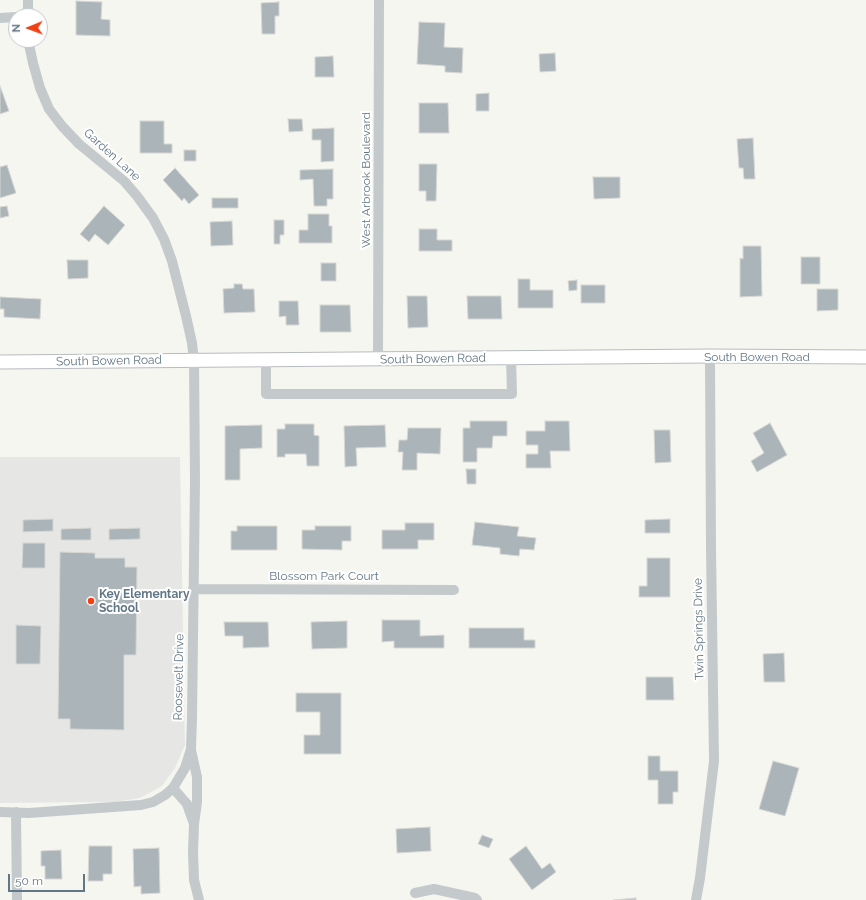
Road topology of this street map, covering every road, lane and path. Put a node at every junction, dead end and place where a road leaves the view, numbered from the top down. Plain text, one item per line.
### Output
1 (379, 0) edge
2 (30, 48) edge
3 (710, 356) junction
4 (866, 357) edge
5 (511, 358) junction
6 (378, 359) junction
7 (194, 360) junction
8 (266, 360) junction
9 (0, 362) edge
10 (193, 589) junction
11 (454, 590) dead end
12 (191, 749) junction
13 (173, 788) junction
14 (0, 812) edge
15 (16, 812) junction
16 (194, 824) junction
17 (415, 893) dead end
18 (17, 900) edge
19 (199, 900) edge
20 (477, 900) edge
21 (696, 900) edge

1 - 6 street, West Arbrook Boulevard
2 - 7 street, Garden Lane
3 - 4 main road, South Bowen Road
3 - 5 main road, South Bowen Road
3 - 21 street, Twin Springs Drive
5 - 6 main road, South Bowen Road
5 - 8 street
6 - 8 main road, South Bowen Road
7 - 8 main road, South Bowen Road
7 - 9 main road, South Bowen Road
7 - 10 street, Roosevelt Drive
10 - 11 street, Blossom Park Court
10 - 12 street, Roosevelt Drive
12 - 13 street, Roosevelt Drive
12 - 16 street
13 - 15 street, Roosevelt Drive
13 - 16 street
14 - 15 street, Roosevelt Drive
15 - 18 street
16 - 19 street
17 - 20 street

